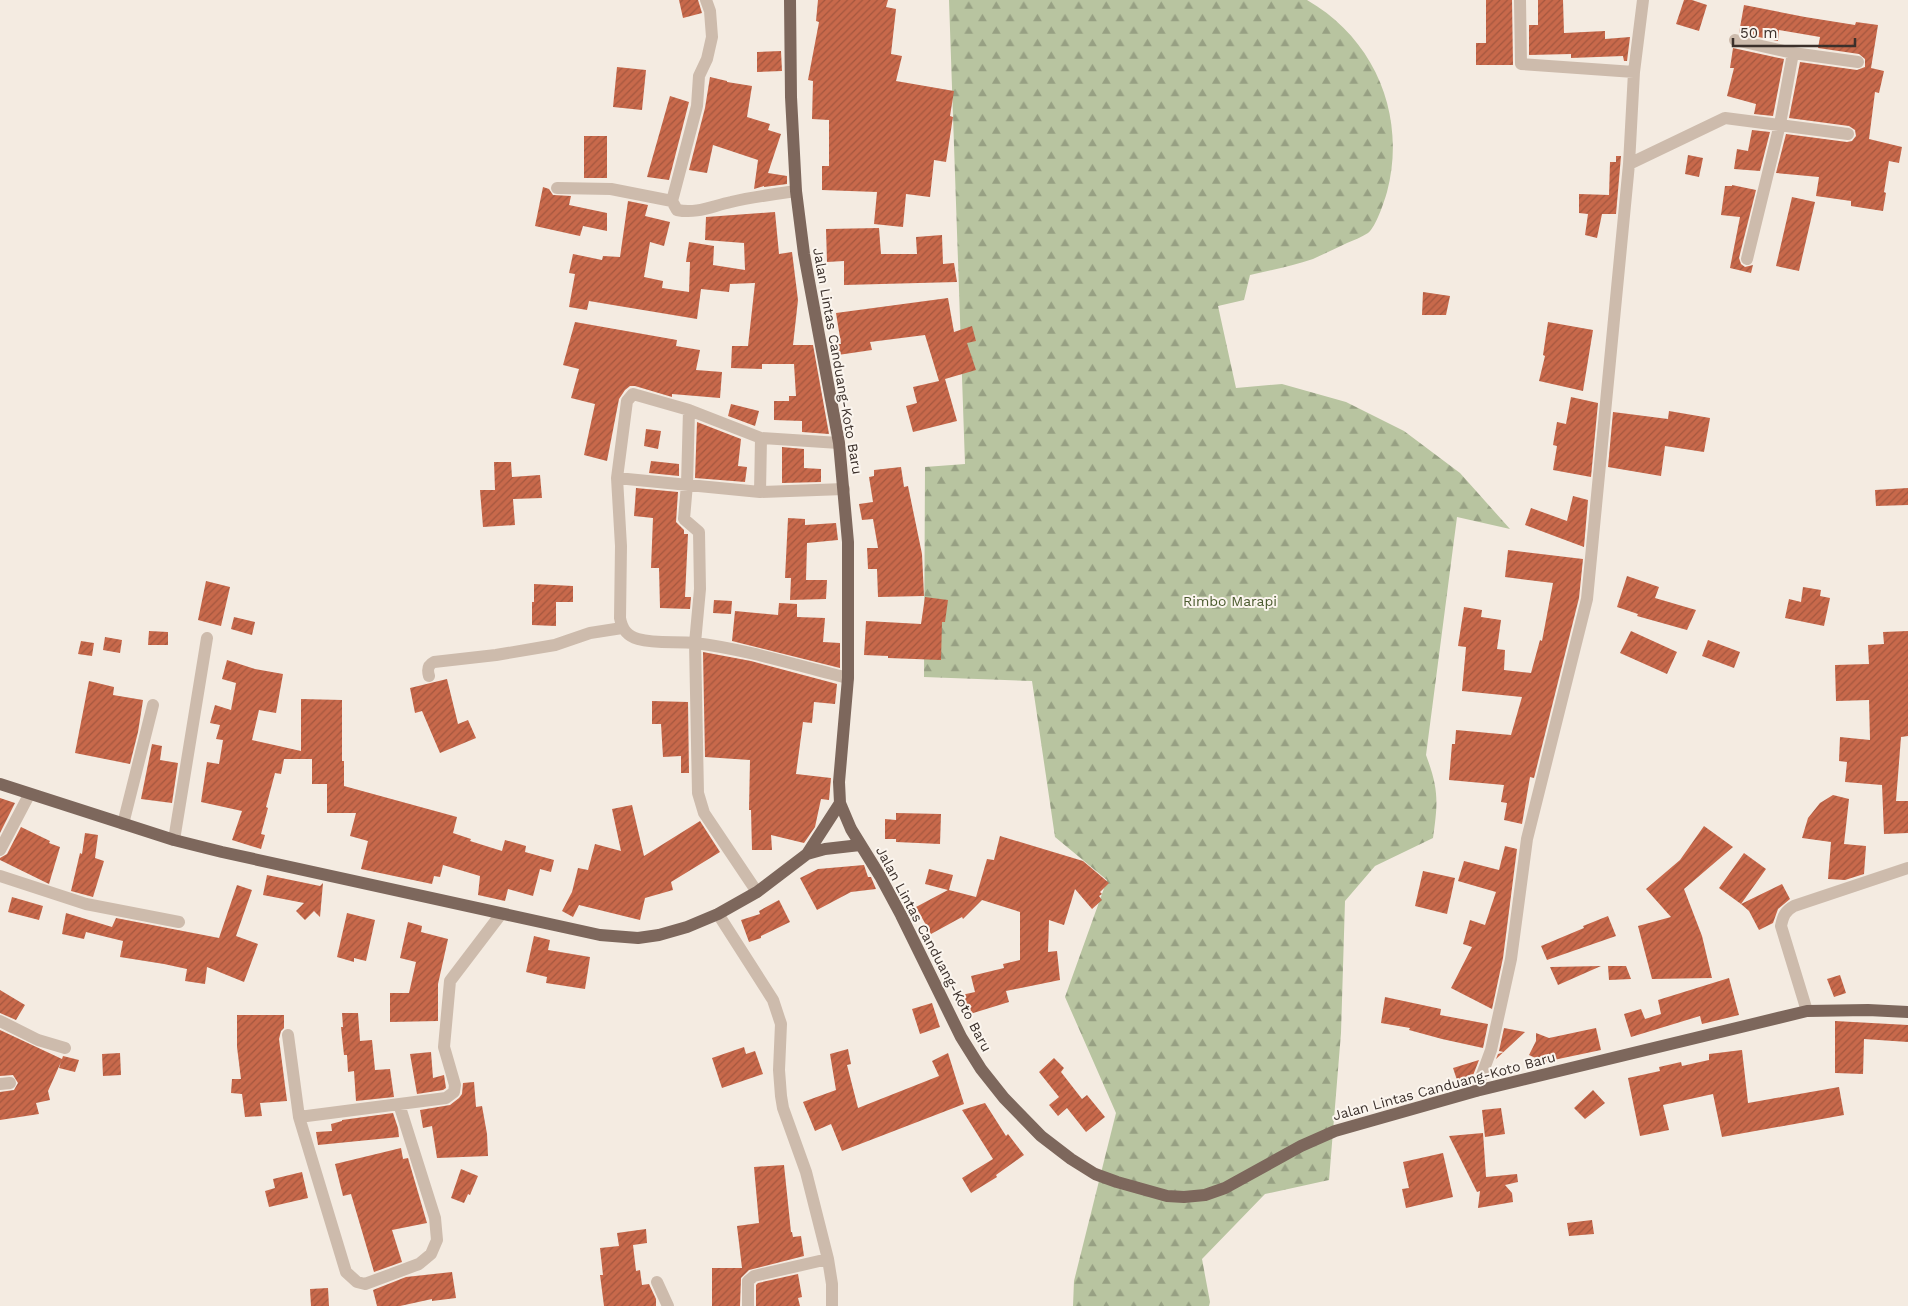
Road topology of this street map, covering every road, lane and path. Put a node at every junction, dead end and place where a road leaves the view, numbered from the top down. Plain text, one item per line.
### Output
1 (706, 0) edge
2 (790, 0) edge
3 (1520, 0) edge
4 (1643, 0) edge
5 (1735, 40) dead end
6 (1794, 53) junction
7 (1858, 62) dead end
8 (1634, 72) junction
9 (1780, 124) junction
10 (1848, 134) dead end
11 (1629, 164) junction
12 (557, 188) dead end
13 (796, 191) junction
14 (672, 201) junction
15 (1747, 259) dead end
16 (690, 410) junction
17 (761, 438) junction
18 (839, 443) junction
19 (617, 478) junction
20 (687, 484) junction
21 (844, 489) junction
22 (760, 492) junction
23 (622, 628) junction
24 (207, 638) dead end
25 (695, 643) junction
26 (429, 676) dead end
27 (848, 678) junction
28 (152, 705) dead end
29 (0, 784) edge
30 (29, 794) junction
31 (840, 803) junction
32 (124, 824) junction
33 (174, 840) junction
34 (860, 845) junction
35 (0, 850) edge
36 (807, 854) junction
37 (1908, 868) edge
38 (0, 876) edge
39 (757, 892) junction
40 (501, 914) junction
41 (718, 914) junction
42 (179, 922) dead end
43 (1808, 1011) junction
44 (1908, 1012) edge
45 (0, 1021) edge
46 (288, 1035) dead end
47 (65, 1048) dead end
48 (1476, 1091) junction
49 (399, 1104) junction
50 (300, 1117) junction
51 (828, 1259) junction
52 (657, 1282) dead end
53 (668, 1306) edge
54 (748, 1306) edge
55 (832, 1306) edge

1 - 14 street
2 - 13 main road, Jalan Lintas Canduang-Koto Baru
3 - 8 street
4 - 8 street
5 - 6 street
6 - 7 street
6 - 9 street
8 - 11 street
9 - 10 street
9 - 11 street
9 - 15 street
11 - 48 street
12 - 14 street
13 - 14 street
13 - 18 main road, Jalan Lintas Canduang-Koto Baru
16 - 17 street
16 - 19 street
16 - 20 street
17 - 18 street
17 - 22 street
18 - 21 main road, Jalan Lintas Canduang-Koto Baru
19 - 20 street
19 - 23 street
20 - 22 street
20 - 25 street
21 - 22 street
21 - 27 main road, Jalan Lintas Canduang-Koto Baru
23 - 25 street
23 - 26 street
24 - 33 street
25 - 27 street
25 - 39 street
27 - 31 main road, Jalan Lintas Canduang-Koto Baru
28 - 32 street
29 - 30 main road
30 - 32 main road
30 - 35 street
31 - 34 main road, Jalan Lintas Canduang-Koto Baru
31 - 36 main road
32 - 33 main road
33 - 40 main road
34 - 36 main road
34 - 48 main road, Jalan Lintas Canduang-Koto Baru
36 - 39 main road
37 - 43 street
38 - 42 street
39 - 41 main road
40 - 41 main road
40 - 49 street
41 - 51 street
43 - 44 main road, Jalan Lintas Canduang-Koto Baru
43 - 48 main road, Jalan Lintas Canduang-Koto Baru
45 - 47 street
46 - 50 street
49 - 50 street
49 - 50 street
51 - 54 street
51 - 55 street
52 - 53 street

